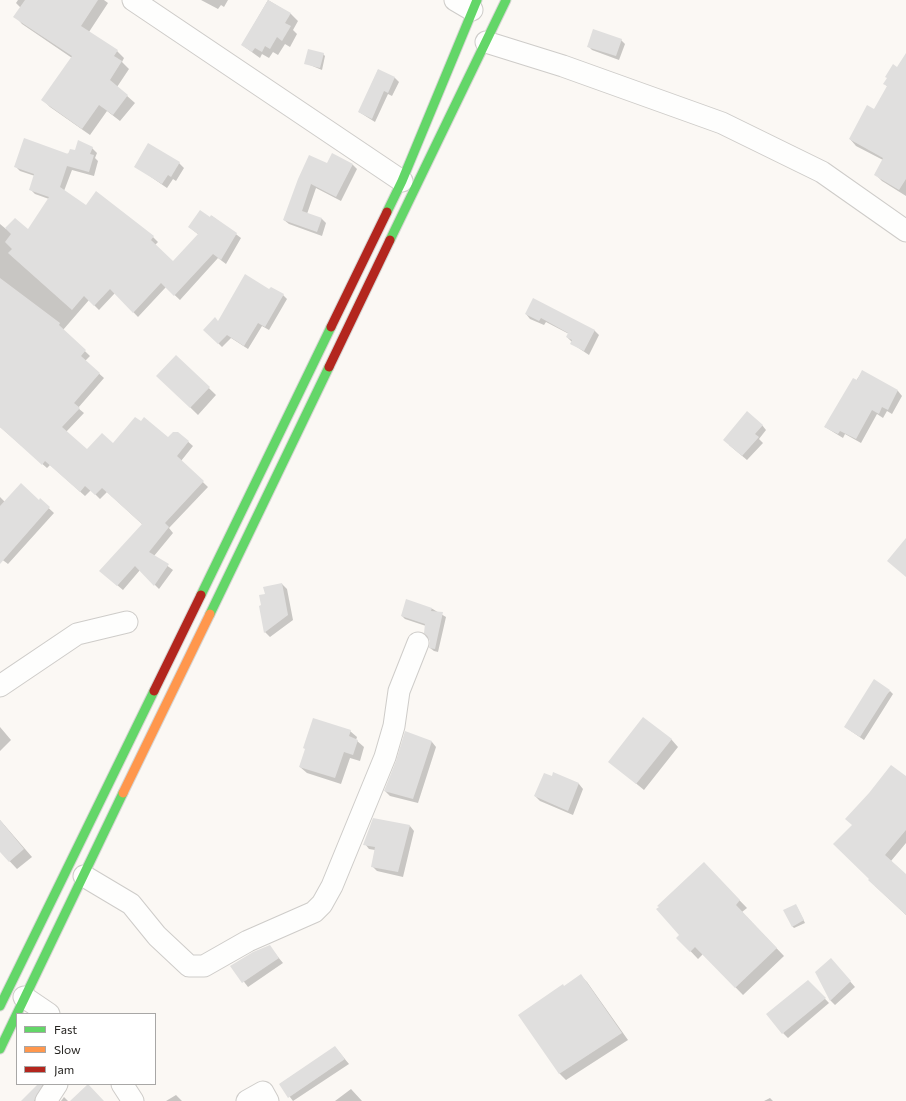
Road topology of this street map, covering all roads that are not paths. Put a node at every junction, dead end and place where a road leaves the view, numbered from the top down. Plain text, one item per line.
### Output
1 (133, 0) edge
2 (506, 0) edge
3 (468, 3) edge
4 (486, 42) junction
5 (402, 181) junction
6 (906, 232) edge
7 (127, 622) dead end
8 (418, 643) dead end
9 (0, 686) edge
10 (84, 876) junction
11 (24, 997) junction
12 (0, 1006) edge
13 (17, 1013) edge
14 (48, 1013) edge
15 (16, 1014) edge
16 (0, 1049) edge
17 (56, 1085) edge
18 (123, 1085) edge
19 (46, 1101) edge
20 (132, 1101) edge
21 (247, 1101) edge
22 (268, 1101) edge

1 - 5 street
2 - 4 main road
3 - 5 main road
4 - 6 street
4 - 10 main road
5 - 12 main road
7 - 9 street
8 - 10 street
10 - 11 main road
11 - 13 main road
11 - 14 street
15 - 16 main road
17 - 19 street
18 - 20 street
21 - 22 street

